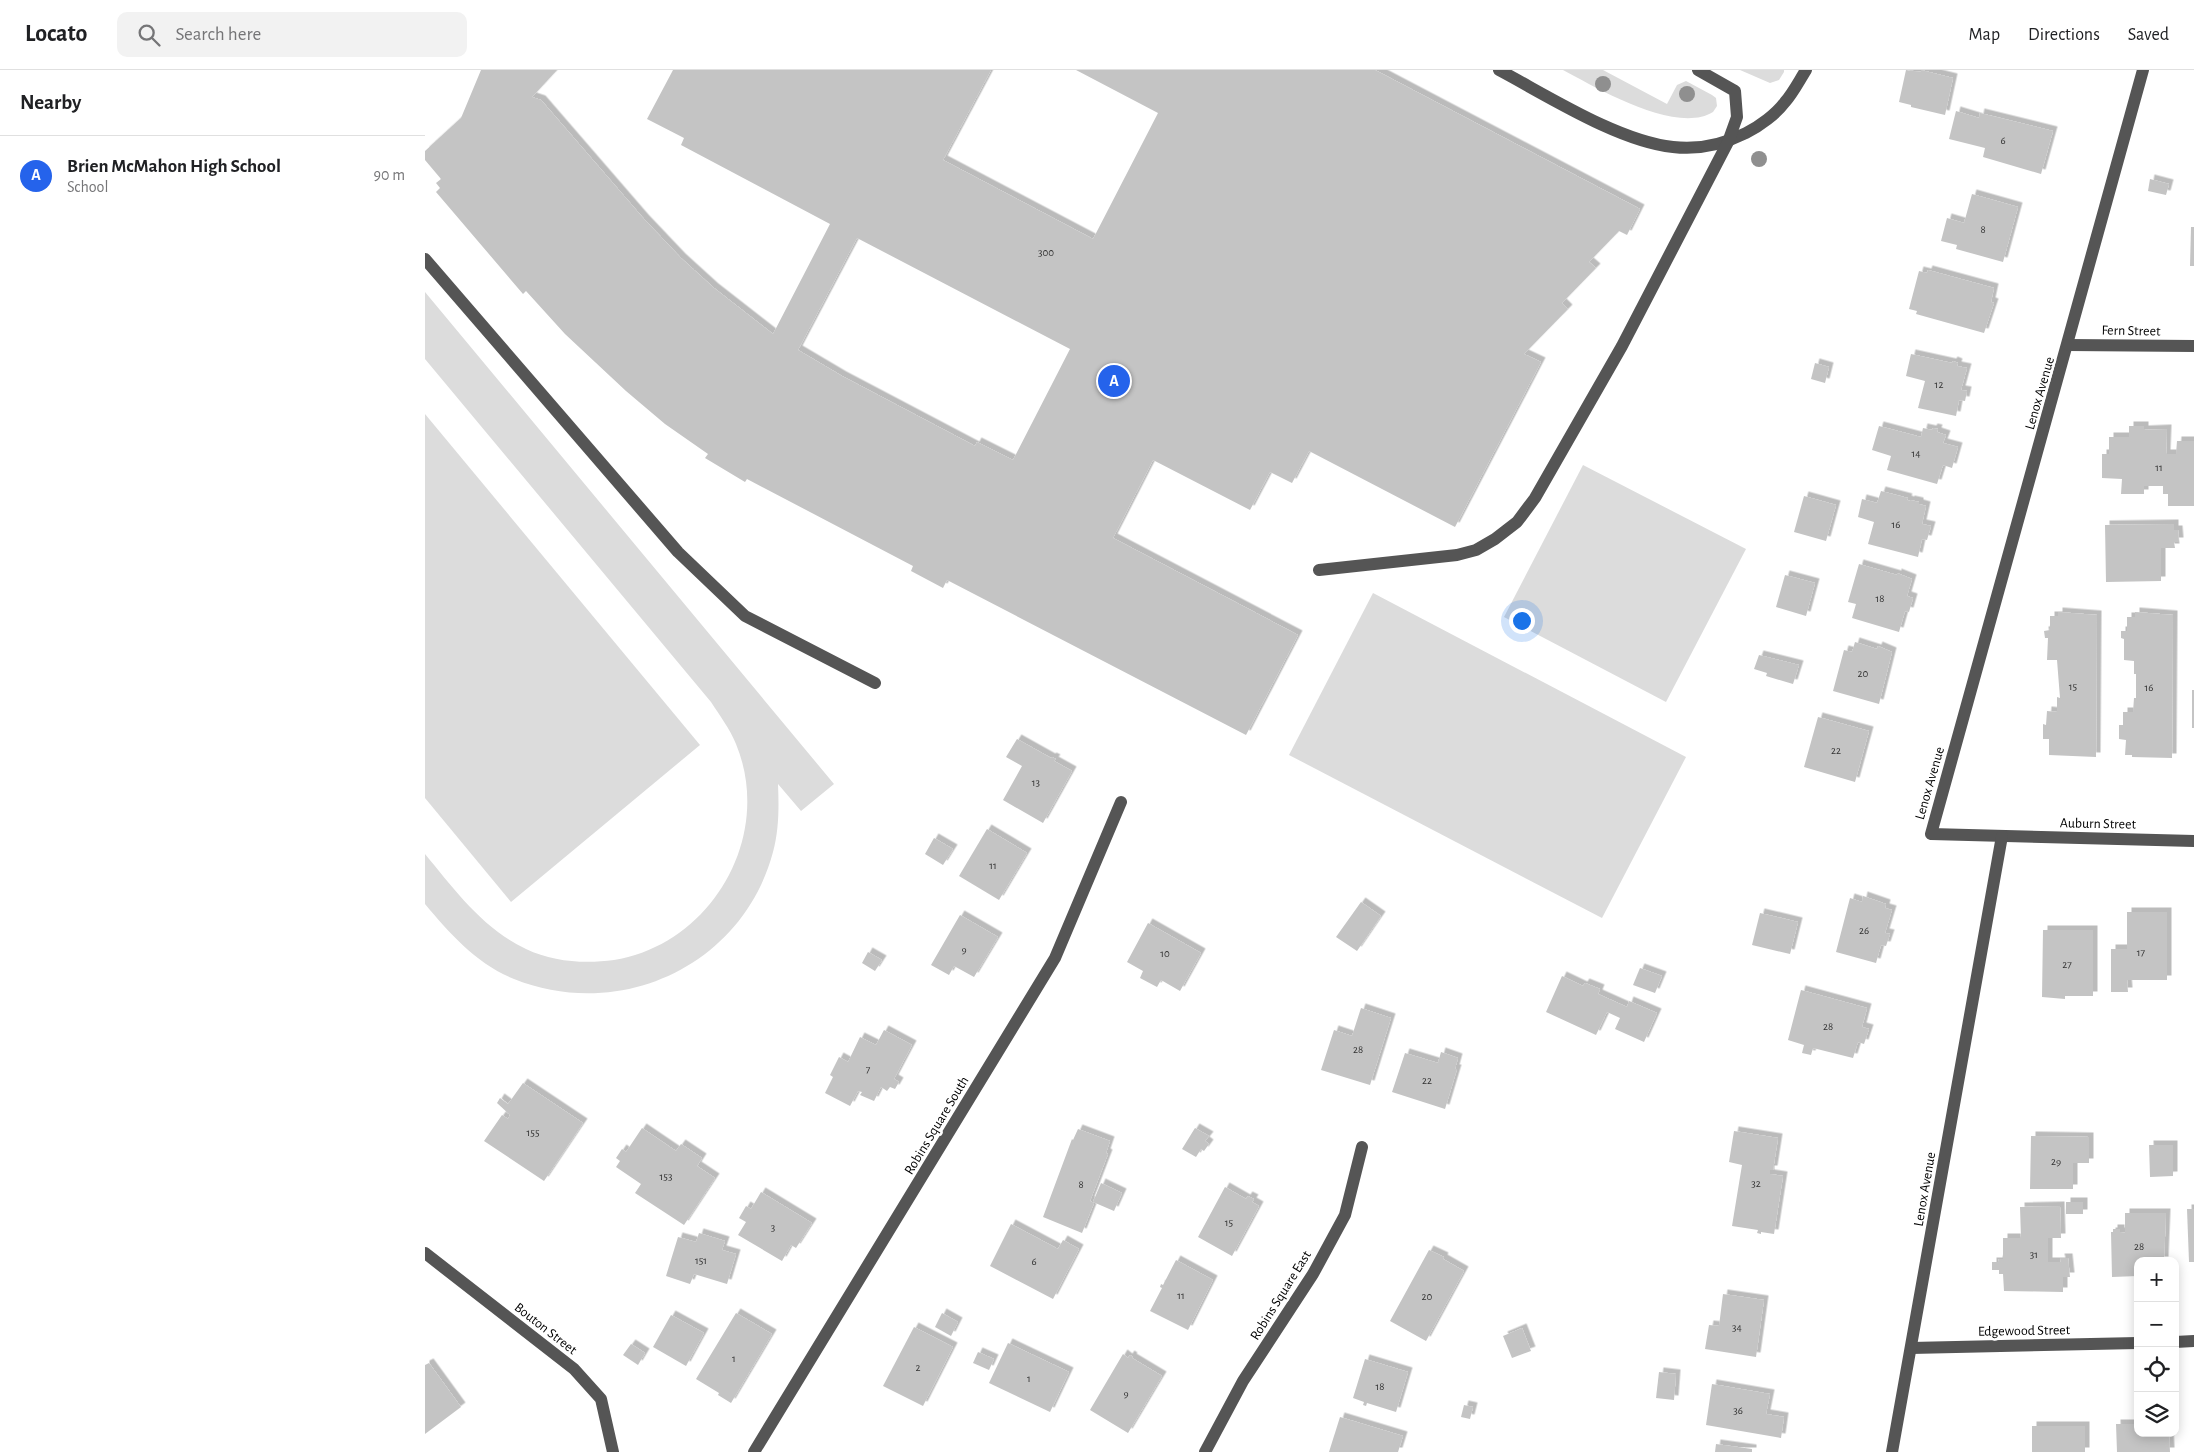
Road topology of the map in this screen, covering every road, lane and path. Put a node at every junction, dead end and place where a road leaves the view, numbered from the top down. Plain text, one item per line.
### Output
1 (1499, 70) edge
2 (1698, 70) edge
3 (1806, 70) edge
4 (2143, 70) edge
5 (1728, 142) junction
6 (425, 259) edge
7 (2068, 344) junction
8 (2194, 346) edge
9 (1319, 570) dead end
10 (875, 683) dead end
11 (1121, 802) dead end
12 (2002, 836) junction
13 (2194, 841) edge
14 (1362, 1147) dead end
15 (425, 1253) edge
16 (2194, 1341) edge
17 (2179, 1342) edge
18 (2134, 1343) edge
19 (1911, 1348) junction
20 (613, 1452) edge
21 (754, 1452) edge
22 (1205, 1452) edge
23 (1892, 1452) edge

1 - 5 street
2 - 5 street
3 - 5 street
4 - 7 street, Lenox Avenue
5 - 9 street
6 - 10 street
7 - 8 street, Fern Street
7 - 12 street, Lenox Avenue
11 - 21 street, Robins Square South
12 - 13 street, Auburn Street
12 - 19 street, Lenox Avenue
14 - 22 street, Robins Square East
15 - 20 street, Bouton Street
16 - 17 street
18 - 19 street, Edgewood Street
19 - 23 street, Lenox Avenue

